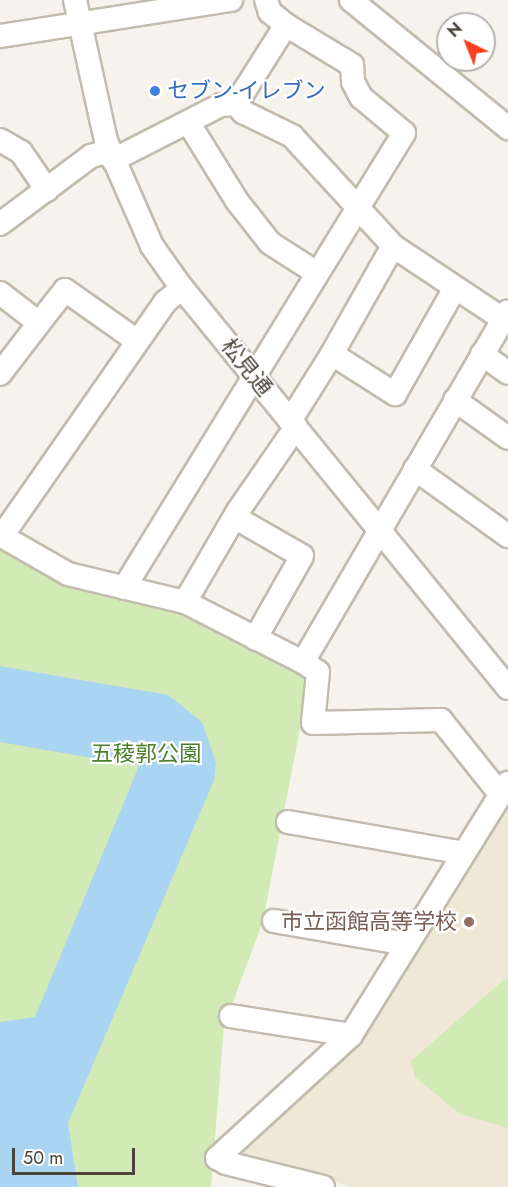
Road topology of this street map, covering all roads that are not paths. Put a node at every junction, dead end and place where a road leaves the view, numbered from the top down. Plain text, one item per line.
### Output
1 (75, 0) edge
2 (231, 0) edge
3 (266, 0) edge
4 (351, 0) edge
5 (80, 24) junction
6 (286, 25) junction
7 (0, 36) edge
8 (236, 104) junction
9 (188, 122) junction
10 (508, 128) edge
11 (0, 140) edge
12 (111, 156) junction
13 (47, 190) junction
14 (360, 210) junction
15 (0, 224) edge
16 (393, 246) junction
17 (317, 273) junction
18 (182, 288) junction
19 (455, 288) junction
20 (0, 293) edge
21 (507, 313) edge
22 (39, 323) junction
23 (137, 341) junction
24 (332, 354) junction
25 (482, 354) junction
26 (508, 373) edge
27 (0, 374) edge
28 (254, 376) junction
29 (455, 400) junction
30 (293, 424) junction
31 (508, 438) edge
32 (415, 469) junction
33 (236, 518) junction
34 (380, 530) junction
35 (1, 535) edge
36 (508, 536) edge
37 (124, 588) junction
38 (185, 603) junction
39 (255, 639) junction
40 (303, 662) junction
41 (508, 688) edge
42 (504, 788) edge
43 (288, 822) dead end
44 (463, 852) junction
45 (274, 921) dead end
46 (407, 944) junction
47 (231, 1016) dead end
48 (351, 1035) junction
49 (323, 1187) edge

1 - 5 street, 松見通
2 - 5 street
3 - 6 street
4 - 10 street
5 - 7 street
5 - 12 street, 松見通
6 - 8 street
6 - 14 street
8 - 9 street
8 - 14 street
9 - 12 street
9 - 17 street
11 - 13 street
12 - 13 street
12 - 18 street, 松見通
13 - 15 street
14 - 16 street
14 - 17 street
16 - 19 street
16 - 24 street
17 - 28 street
18 - 23 street
18 - 28 street, 松見通
19 - 21 street
19 - 24 street
20 - 22 street
21 - 25 street
22 - 23 street
22 - 27 street
23 - 35 street
24 - 30 street
25 - 26 street
25 - 29 street
28 - 30 street, 松見通
28 - 37 street
29 - 31 street
29 - 32 street
30 - 33 street
30 - 34 street, 松見通
32 - 34 street
32 - 36 street
33 - 38 street
33 - 39 street
34 - 40 street
34 - 41 street, 松見通
35 - 37 street
37 - 38 street
38 - 39 street
39 - 40 street
40 - 42 street
42 - 44 street
43 - 44 street
44 - 46 street
45 - 46 street
46 - 48 street
47 - 48 street
48 - 49 street

